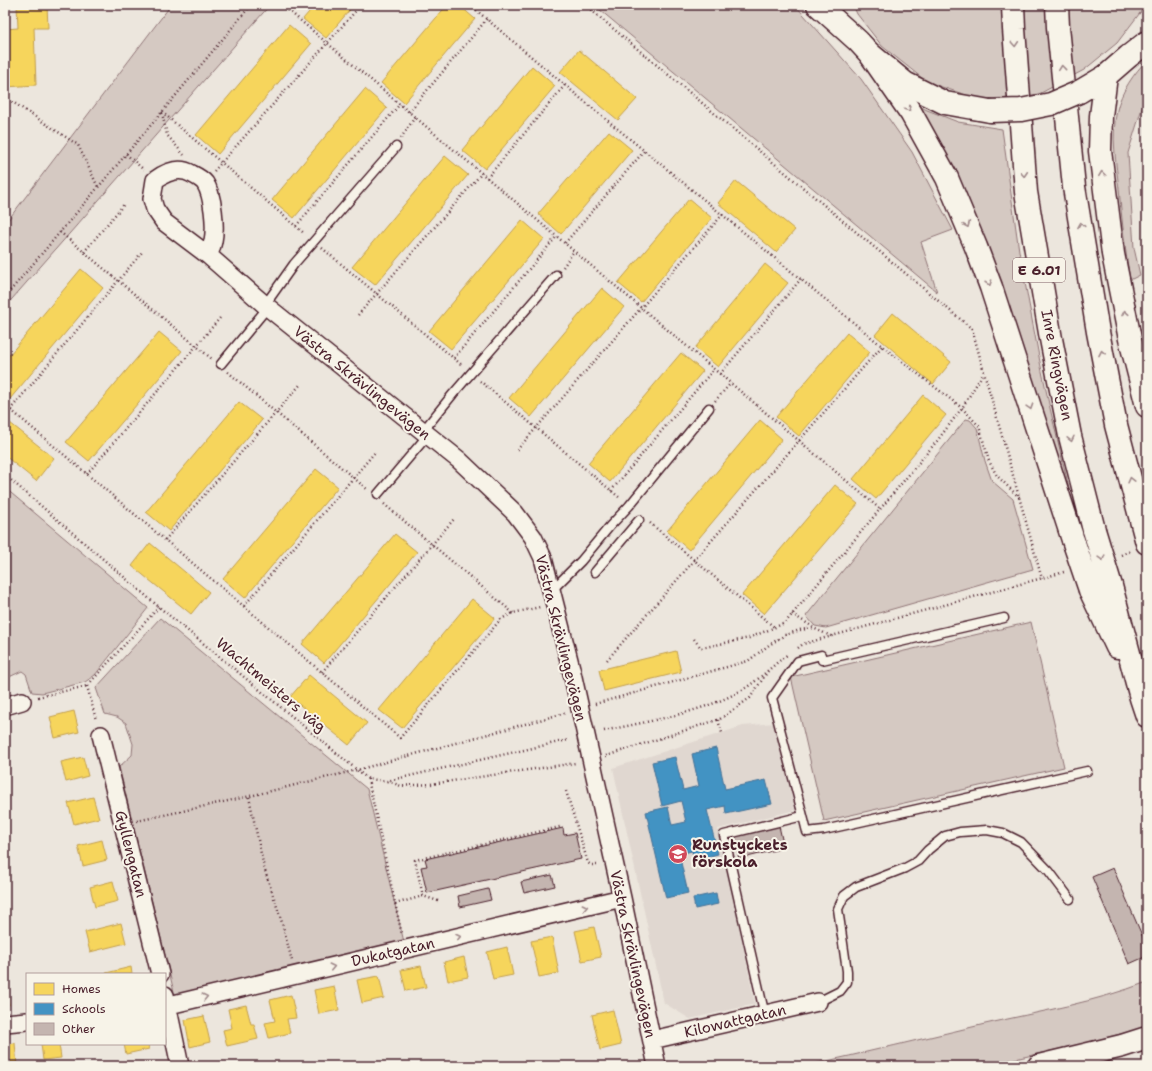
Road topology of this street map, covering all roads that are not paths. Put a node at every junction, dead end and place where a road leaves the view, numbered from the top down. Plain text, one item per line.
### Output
1 (818, 5) edge
2 (839, 5) edge
3 (1013, 5) edge
4 (1058, 5) edge
5 (1147, 32) edge
6 (1147, 42) edge
7 (864, 47) junction
8 (1129, 56) junction
9 (1106, 76) junction
10 (396, 146) road end
11 (209, 256) junction
12 (556, 275) road end
13 (266, 306) junction
14 (223, 367) road end
15 (1147, 406) edge
16 (709, 408) road end
17 (425, 433) junction
18 (375, 494) road end
19 (639, 520) dead end
20 (1147, 543) edge
21 (595, 572) dead end
22 (1101, 588) junction
23 (553, 597) junction
24 (1004, 618) dead end
25 (22, 701) road end
26 (5, 706) edge
27 (1144, 707) edge
28 (101, 735) road end
29 (1087, 771) dead end
30 (803, 816) junction
31 (622, 898) junction
32 (1070, 899) dead end
33 (160, 973) edge
34 (166, 1002) edge
35 (818, 1002) joint
36 (771, 1013) junction
37 (26, 1021) edge
38 (5, 1023) edge
39 (1147, 1038) edge
40 (652, 1040) junction
41 (180, 1066) edge
42 (657, 1066) edge
43 (1039, 1066) edge

1 - 7 main road
2 - 7 main road
3 -> 22 main road, Inre Ringvägen / E 6.01, bridge
20 -> 4 main road, E 6.01
5 - 8 main road
6 - 8 main road
7 - 9 main road, bridge
7 -> 22 main road, bridge
8 - 9 main road
15 -> 9 main road
10 - 13 lane
11 - 11 street, Västra Skrävlingevägen
11 - 13 street, Västra Skrävlingevägen
12 - 17 lane
13 - 14 lane
13 - 17 street, Västra Skrävlingevägen
16 - 23 lane
17 - 18 lane
17 - 23 street, Västra Skrävlingevägen
19 - 21 lane
22 - 27 main road, Inre Ringvägen / E 6.01
23 - 31 street, Västra Skrävlingevägen
24 - 30 lane
25 - 26 street
28 - 33 street, Gyllengatan
29 - 30 lane
30 - 36 lane
34 -> 31 street, Dukatgatan
31 - 40 street, Västra Skrävlingevägen
32 - 35 lane
34 - 41 street
35 - 36 street, Kilowattgatan
36 - 40 street, Kilowattgatan
37 - 38 street
39 - 43 main road
40 - 42 street, Västra Skrävlingevägen

